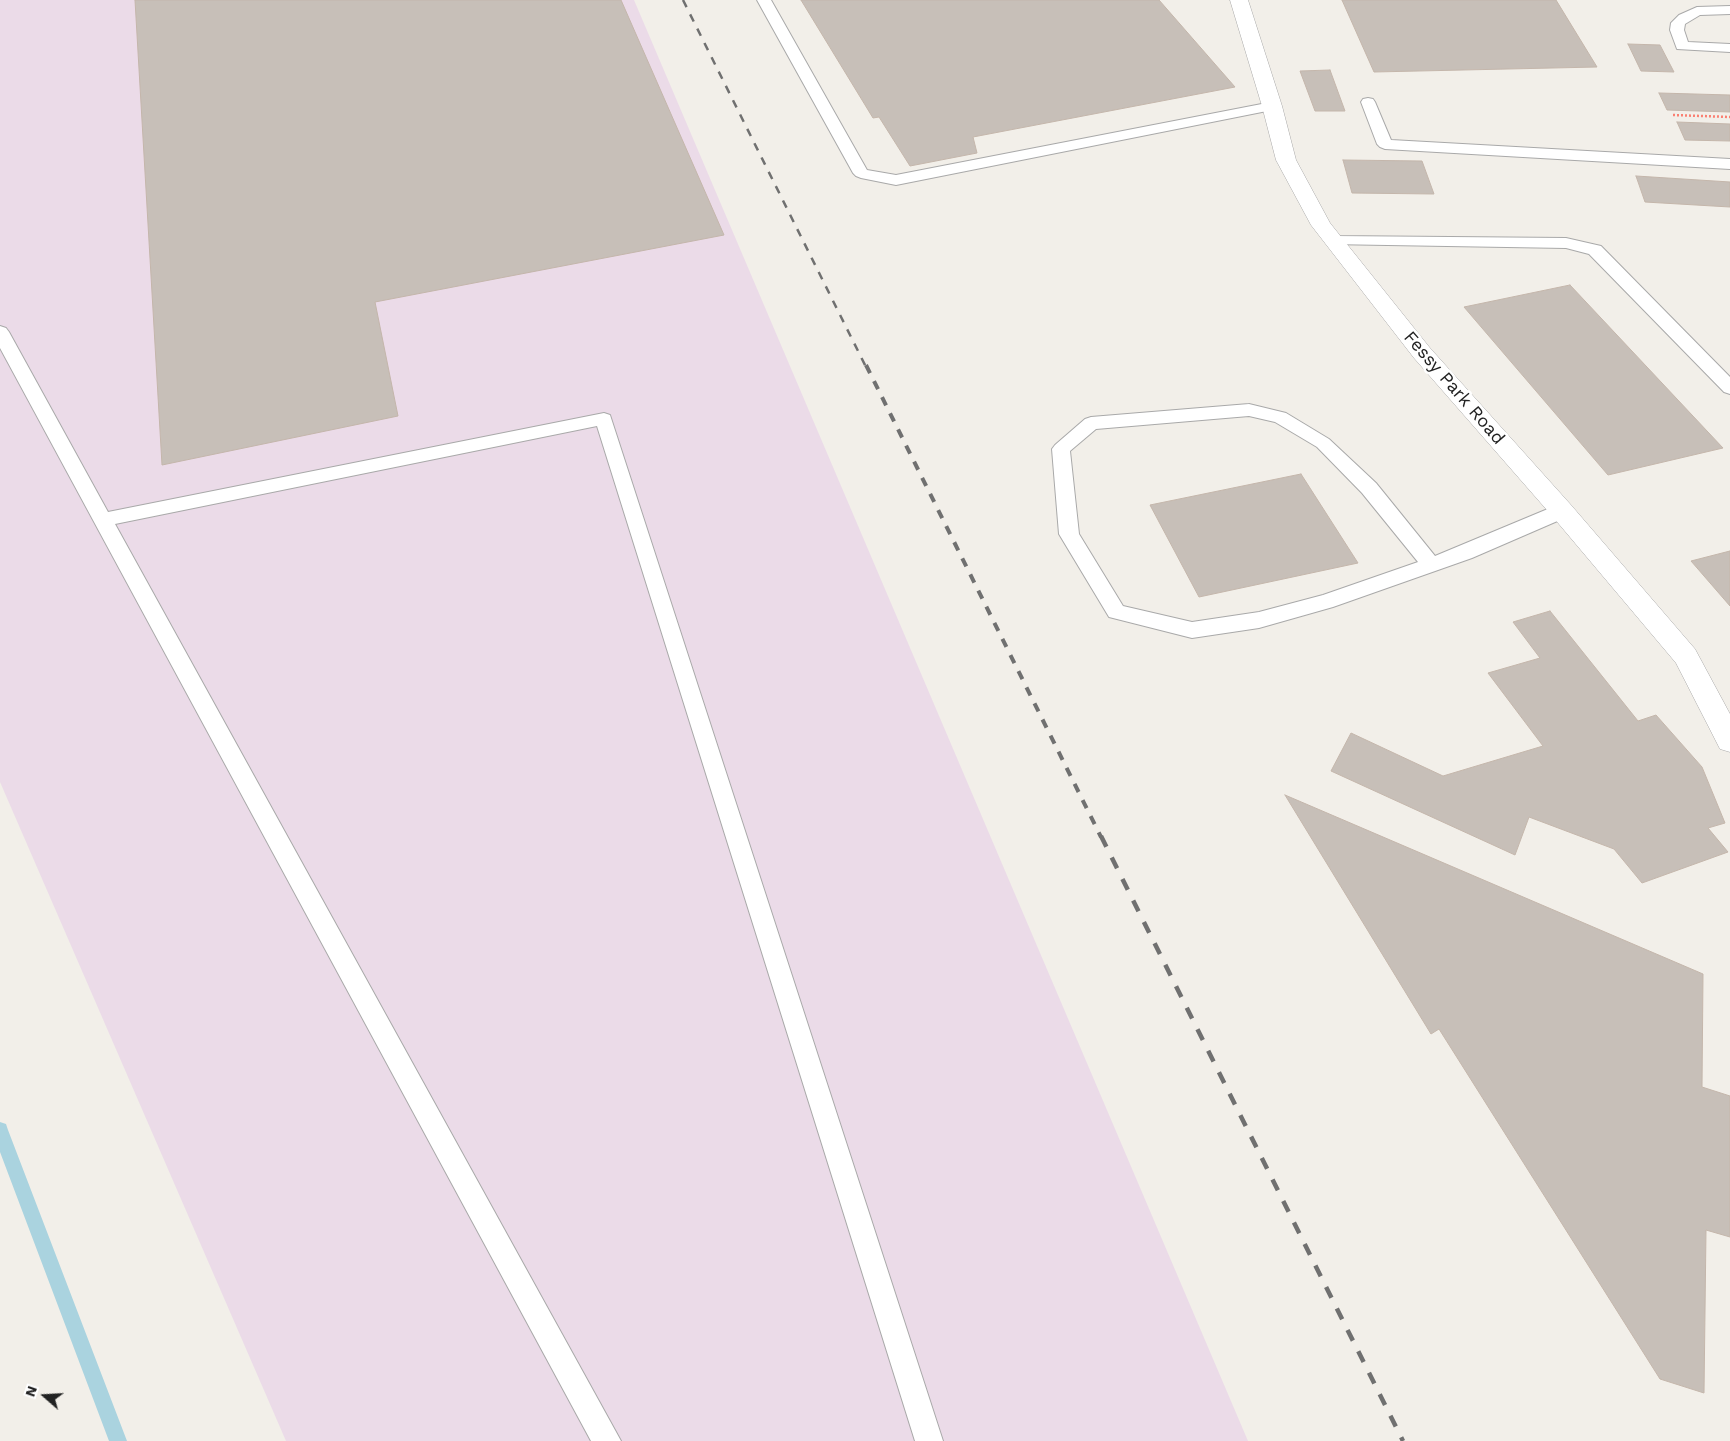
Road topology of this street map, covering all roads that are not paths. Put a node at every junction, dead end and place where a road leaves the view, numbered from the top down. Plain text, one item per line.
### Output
1 (764, 0) edge
2 (1238, 0) edge
3 (1730, 10) edge
4 (1730, 48) edge
5 (1368, 102) dead end
6 (1272, 106) junction
7 (1730, 164) edge
8 (1334, 241) junction
9 (0, 332) edge
10 (1730, 388) edge
11 (1562, 511) junction
12 (103, 520) junction
13 (1431, 565) junction
14 (1730, 741) edge
15 (607, 1441) edge
16 (929, 1441) edge

1 - 6 lane
2 - 6 street, Fessy Park Road
3 - 4 lane
5 - 7 lane
6 - 8 street, Fessy Park Road
8 - 10 lane
8 - 11 street, Fessy Park Road
9 - 12 lane
11 - 13 lane
11 - 14 street, Fessy Park Road
12 - 15 lane
12 - 16 lane
13 - 13 lane

